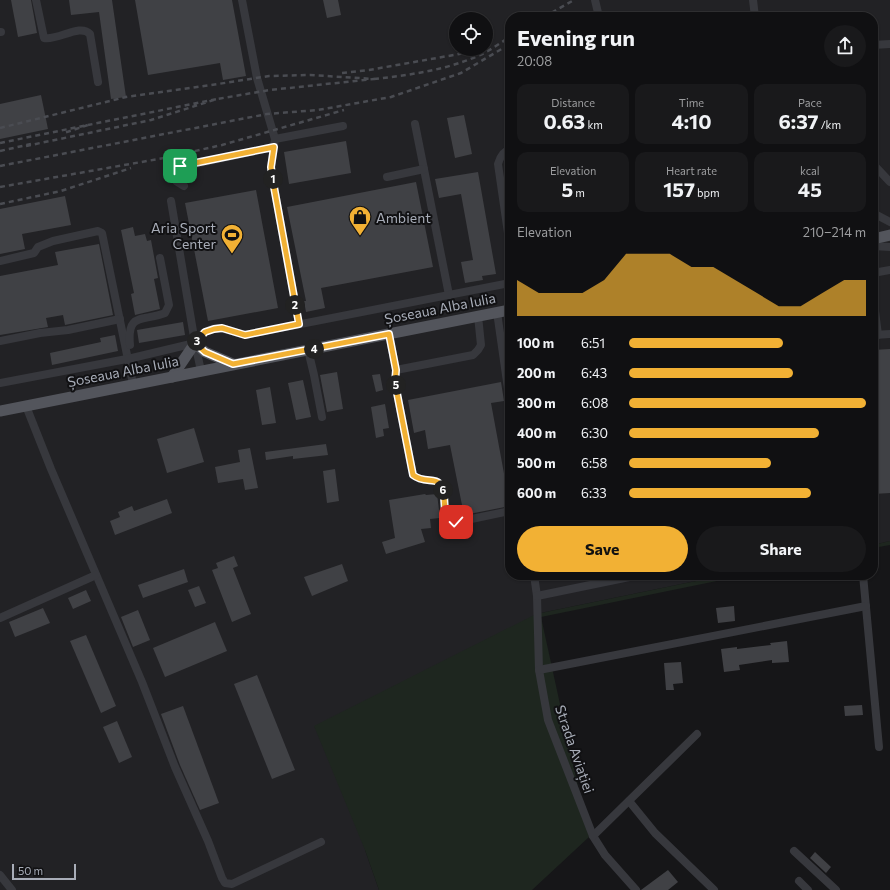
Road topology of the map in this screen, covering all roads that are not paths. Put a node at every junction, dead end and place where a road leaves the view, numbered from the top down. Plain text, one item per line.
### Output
1 (36, 0) edge
2 (242, 0) edge
3 (595, 0) edge
4 (753, 0) edge
5 (598, 12) edge
6 (754, 12) edge
7 (890, 44) edge
8 (878, 45) edge
9 (98, 82) dead end
10 (415, 124) dead end
11 (344, 126) dead end
12 (274, 143) junction
13 (505, 151) edge
14 (424, 169) junction
15 (878, 169) edge
16 (387, 177) dead end
17 (890, 182) edge
18 (184, 186) dead end
19 (171, 201) dead end
20 (505, 212) edge
21 (878, 216) edge
22 (890, 222) edge
23 (890, 235) edge
24 (878, 238) edge
25 (878, 246) edge
26 (890, 247) edge
27 (160, 258) dead end
28 (0, 261) edge
29 (890, 270) edge
30 (878, 272) edge
31 (505, 284) edge
32 (449, 295) junction
33 (505, 311) edge
34 (497, 312) junction
35 (478, 316) junction
36 (120, 319) junction
37 (299, 324) junction
38 (389, 334) junction
39 (890, 334) edge
40 (878, 335) edge
41 (0, 341) edge
42 (195, 343) junction
43 (308, 350) junction
44 (130, 358) junction
45 (233, 364) junction
46 (505, 368) edge
47 (396, 370) junction
48 (201, 371) junction
49 (172, 377) junction
50 (0, 383) edge
51 (133, 384) junction
52 (26, 406) junction
53 (0, 411) edge
54 (322, 417) dead end
55 (505, 512) edge
56 (96, 576) junction
57 (535, 580) edge
58 (615, 580) edge
59 (863, 580) edge
60 (537, 596) junction
61 (866, 606) junction
62 (0, 618) edge
63 (539, 670) junction
64 (697, 734) dead end
65 (879, 747) dead end
66 (629, 802) junction
67 (593, 836) junction
68 (321, 842) dead end
69 (794, 851) dead end
70 (0, 874) edge
71 (799, 881) dead end
72 (12, 890) edge
73 (636, 890) edge
74 (714, 890) edge
75 (808, 890) edge
76 (836, 890) edge

1 - 9 street
2 - 12 street
3 - 5 street
4 - 6 street
7 - 8 street
10 - 14 street
11 - 12 street
12 - 18 street
12 - 37 street
13 - 20 street
14 - 16 street
14 - 32 street
15 - 17 street
19 - 42 street
21 - 22 street
23 - 24 main road
25 - 26 street
27 - 44 street
28 - 36 street
29 - 30 street
31 - 32 street
32 - 37 street
33 - 34 main road, Șoseaua Alba Iulia
34 - 35 main road, Șoseaua Alba Iulia
34 - 46 street
35 - 38 main road, Șoseaua Alba Iulia
35 - 47 street
36 - 41 street
36 - 44 street
37 - 42 street
38 - 43 main road, Șoseaua Alba Iulia
38 - 47 street
39 - 40 street
42 - 44 street
42 - 45 main road
42 - 48 street
42 - 49 main road
43 - 45 main road, Șoseaua Alba Iulia
43 - 54 street
44 - 50 street
44 - 51 street
45 - 48 main road, Șoseaua Alba Iulia
47 - 55 street
48 - 49 main road, Șoseaua Alba Iulia
49 - 51 main road, Șoseaua Alba Iulia
51 - 52 main road, Șoseaua Alba Iulia
52 - 53 main road, Șoseaua Alba Iulia
52 - 56 street
56 - 62 street
56 - 68 street
57 - 60 street, Strada Aviației
58 - 60 street
59 - 61 street
60 - 63 street, Strada Aviației
61 - 63 street
61 - 65 street
63 - 67 street, Strada Aviației
64 - 66 street
66 - 67 street
66 - 74 street
67 - 73 street, Strada Aviației
69 - 76 street
70 - 72 street
71 - 75 street

